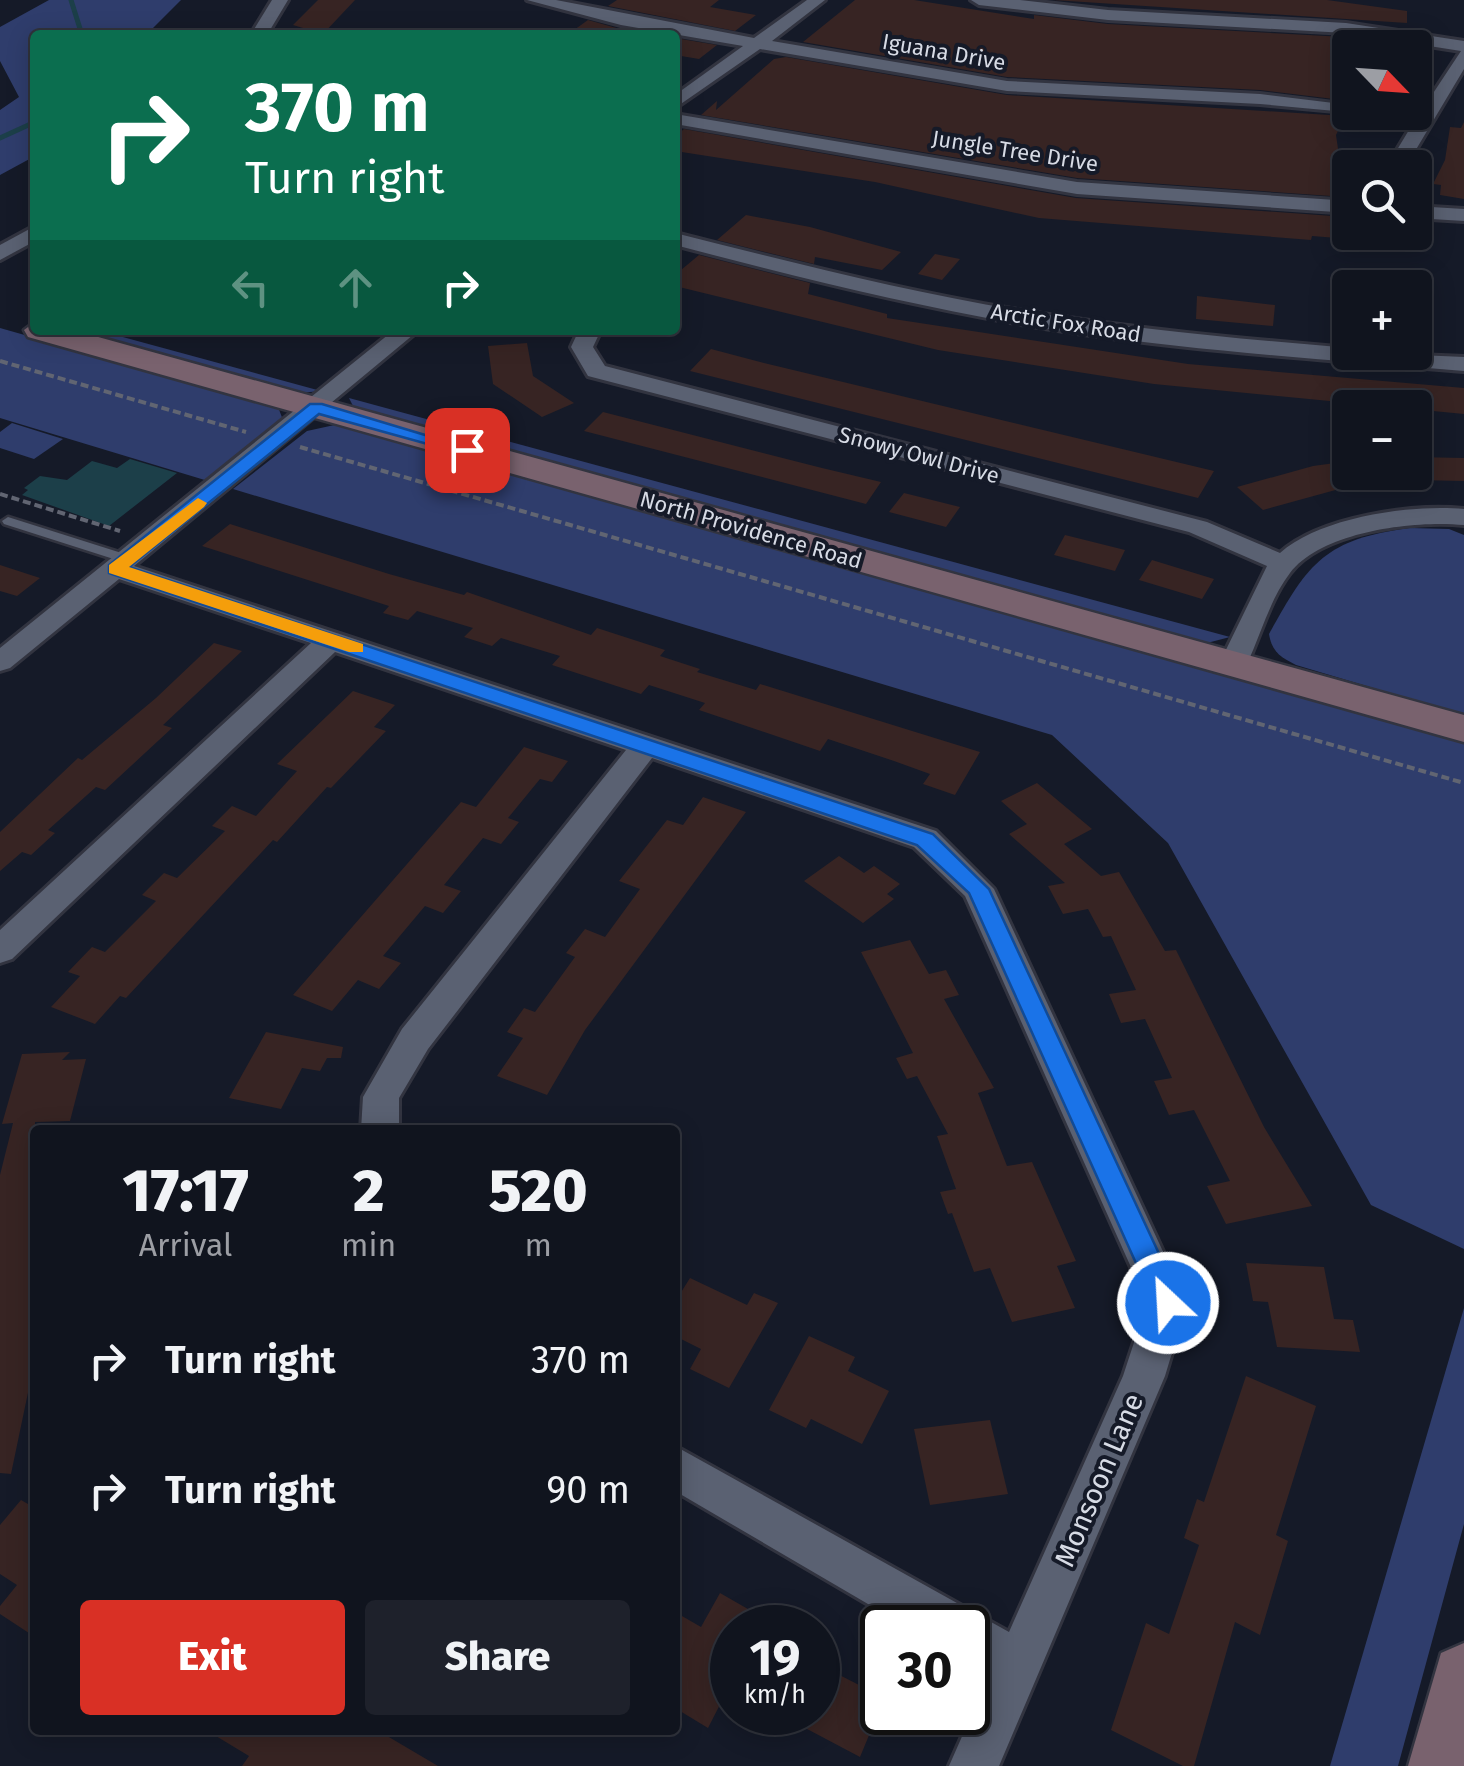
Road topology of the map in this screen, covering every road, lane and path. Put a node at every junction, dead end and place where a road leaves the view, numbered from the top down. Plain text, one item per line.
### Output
1 (280, 0) edge
2 (535, 0) edge
3 (818, 0) edge
4 (979, 0) edge
5 (262, 30) edge
6 (760, 42) junction
7 (1464, 46) edge
8 (1464, 55) edge
9 (680, 99) edge
10 (1332, 108) edge
11 (1432, 109) edge
12 (680, 120) edge
13 (1332, 206) edge
14 (1432, 213) edge
15 (1464, 215) edge
16 (30, 235) edge
17 (680, 240) edge
18 (0, 254) edge
19 (56, 335) edge
20 (402, 335) edge
21 (588, 335) edge
22 (0, 361) edge
23 (1464, 364) edge
24 (316, 408) junction
25 (258, 435) dead end
26 (293, 445) dead end
27 (0, 494) edge
28 (1464, 517) edge
29 (8, 520) dead end
30 (125, 554) junction
31 (1282, 563) junction
32 (331, 640) junction
33 (0, 662) edge
34 (1234, 664) junction
35 (1464, 729) edge
36 (646, 745) junction
37 (1464, 783) edge
38 (0, 950) edge
39 (380, 1125) edge
40 (680, 1470) edge
41 (914, 1605) edge
42 (990, 1646) edge
43 (1020, 1662) junction
44 (1464, 1676) edge
45 (974, 1766) edge
46 (1442, 1766) edge

1 - 5 street
2 - 6 street, Iguana Drive
3 - 6 street
4 - 7 street
6 - 9 street
6 - 10 street, Iguana Drive
8 - 11 street
12 - 13 street, Jungle Tree Drive
14 - 15 street
16 - 18 street
17 - 23 street, Arctic Fox Road
19 - 24 street, North Providence Road
20 - 24 street
21 - 31 street, Snowy Owl Drive
22 - 25 path
24 - 30 street
24 - 34 street, North Providence Road
26 - 37 path
27 - 30 path
28 - 31 street
29 - 30 lane
30 - 32 street, Monsoon Lane
30 - 33 street
31 - 34 street
32 - 36 street, Monsoon Lane
32 - 38 street
34 - 35 street, North Providence Road
36 - 39 street
36 - 43 street, Monsoon Lane
40 - 41 street
42 - 43 street
43 - 45 street, Monsoon Lane
44 - 46 street

